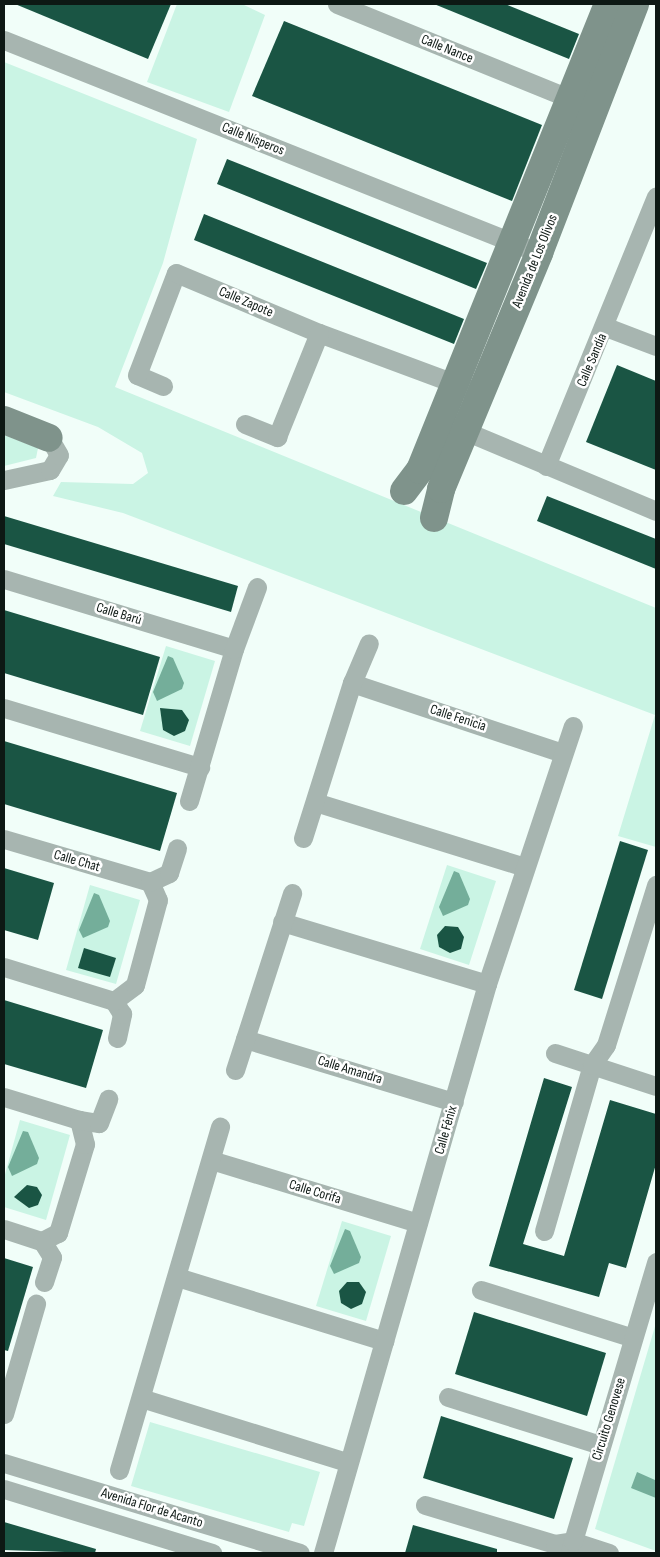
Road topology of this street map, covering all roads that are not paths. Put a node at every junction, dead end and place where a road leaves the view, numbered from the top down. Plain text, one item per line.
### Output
1 (336, 4) edge
2 (608, 4) edge
3 (635, 4) edge
4 (4, 40) edge
5 (563, 96) junction
6 (594, 108) junction
7 (656, 197) edge
8 (508, 240) junction
9 (539, 253) junction
10 (606, 327) junction
11 (319, 333) junction
12 (656, 346) edge
13 (451, 382) junction
14 (163, 386) dead end
15 (482, 394) junction
16 (4, 420) edge
17 (245, 424) dead end
18 (472, 434) junction
19 (48, 438) joint
20 (546, 466) junction
21 (4, 480) edge
22 (404, 491) dead end
23 (656, 511) edge
24 (434, 518) dead end
25 (4, 579) edge
26 (257, 587) dead end
27 (369, 643) dead end
28 (234, 649) junction
29 (352, 684) junction
30 (4, 708) edge
31 (573, 726) dead end
32 (563, 753) junction
33 (200, 767) junction
34 (189, 801) dead end
35 (315, 802) junction
36 (303, 838) dead end
37 (4, 839) edge
38 (177, 848) dead end
39 (525, 867) junction
40 (150, 882) junction
41 (656, 885) edge
42 (292, 893) dead end
43 (282, 922) junction
44 (4, 967) edge
45 (487, 984) junction
46 (114, 1001) junction
47 (117, 1038) dead end
48 (245, 1039) junction
49 (555, 1053) dead end
50 (592, 1065) junction
51 (235, 1070) dead end
52 (656, 1086) edge
53 (4, 1098) edge
54 (108, 1100) dead end
55 (454, 1102) junction
56 (79, 1120) junction
57 (220, 1127) dead end
58 (211, 1160) junction
59 (418, 1223) junction
60 (4, 1229) edge
61 (544, 1230) dead end
62 (42, 1241) junction
63 (656, 1262) edge
64 (177, 1277) junction
65 (44, 1282) dead end
66 (481, 1290) dead end
67 (36, 1304) dead end
68 (634, 1338) junction
69 (384, 1341) junction
70 (11, 1361) edge
71 (448, 1397) dead end
72 (141, 1398) junction
73 (4, 1414) edge
74 (600, 1445) junction
75 (347, 1462) junction
76 (4, 1463) edge
77 (119, 1470) dead end
78 (4, 1489) edge
79 (426, 1504) dead end
80 (325, 1544) edge
81 (572, 1547) edge
82 (212, 1553) edge
83 (300, 1553) edge
84 (609, 1553) edge

1 - 5 street, Calle Nance
2 - 5 street, Avenida de Los Olivos
3 - 6 street, Avenida de Los Olivos
4 - 8 street, Calle Nísperos
5 - 6 street, Calle Nance
5 - 8 street, Avenida de Los Olivos
6 - 9 street, Avenida de Los Olivos
7 - 10 street, Calle Sandía
8 - 9 street, Calle Nísperos
8 - 13 street, Avenida de Los Olivos
9 - 15 street, Avenida de Los Olivos
10 - 12 street
10 - 20 street, Calle Sandía
11 - 13 street, Calle Zapote
11 - 14 street, Calle Zapote
11 - 17 street
13 - 15 street, Calle Zapote
13 - 22 street, Avenida de Los Olivos
15 - 18 street, Avenida de Los Olivos
16 - 19 street
18 - 20 street
18 - 24 street, Avenida de Los Olivos
19 - 21 street
20 - 23 street
25 - 28 street, Calle Barú
26 - 28 street
27 - 29 street
28 - 33 street
29 - 32 street, Calle Fenicia
29 - 35 street
30 - 33 street
31 - 32 street, Calle Fénix
32 - 39 street, Calle Fénix
33 - 34 street
35 - 36 street
35 - 39 street
37 - 40 street, Calle Chat
38 - 40 street
39 - 45 street, Calle Fénix
40 - 46 street
41 - 50 street
42 - 43 street
43 - 45 street
43 - 48 street
44 - 46 street
45 - 55 street, Calle Fénix
46 - 47 street
48 - 51 street
48 - 55 street, Calle Amandra
49 - 50 street
50 - 52 street
50 - 61 street
53 - 56 street
54 - 56 street
55 - 59 street, Calle Fénix
56 - 62 street
57 - 58 street
58 - 59 street, Calle Corifa
58 - 64 street
59 - 69 street, Calle Fénix
60 - 62 street
62 - 65 street
63 - 68 street, Circuito Genovese
64 - 69 street
64 - 72 street
66 - 68 street
67 - 70 street
68 - 74 street, Circuito Genovese
69 - 75 street, Calle Fénix
70 - 73 street
71 - 74 street
72 - 75 street
72 - 77 street
74 - 81 street, Circuito Genovese
75 - 80 street, Calle Fénix
76 - 83 street, Avenida Flor de Acanto
78 - 82 street, Avenida Flor de Acanto
79 - 81 street
81 - 84 street

